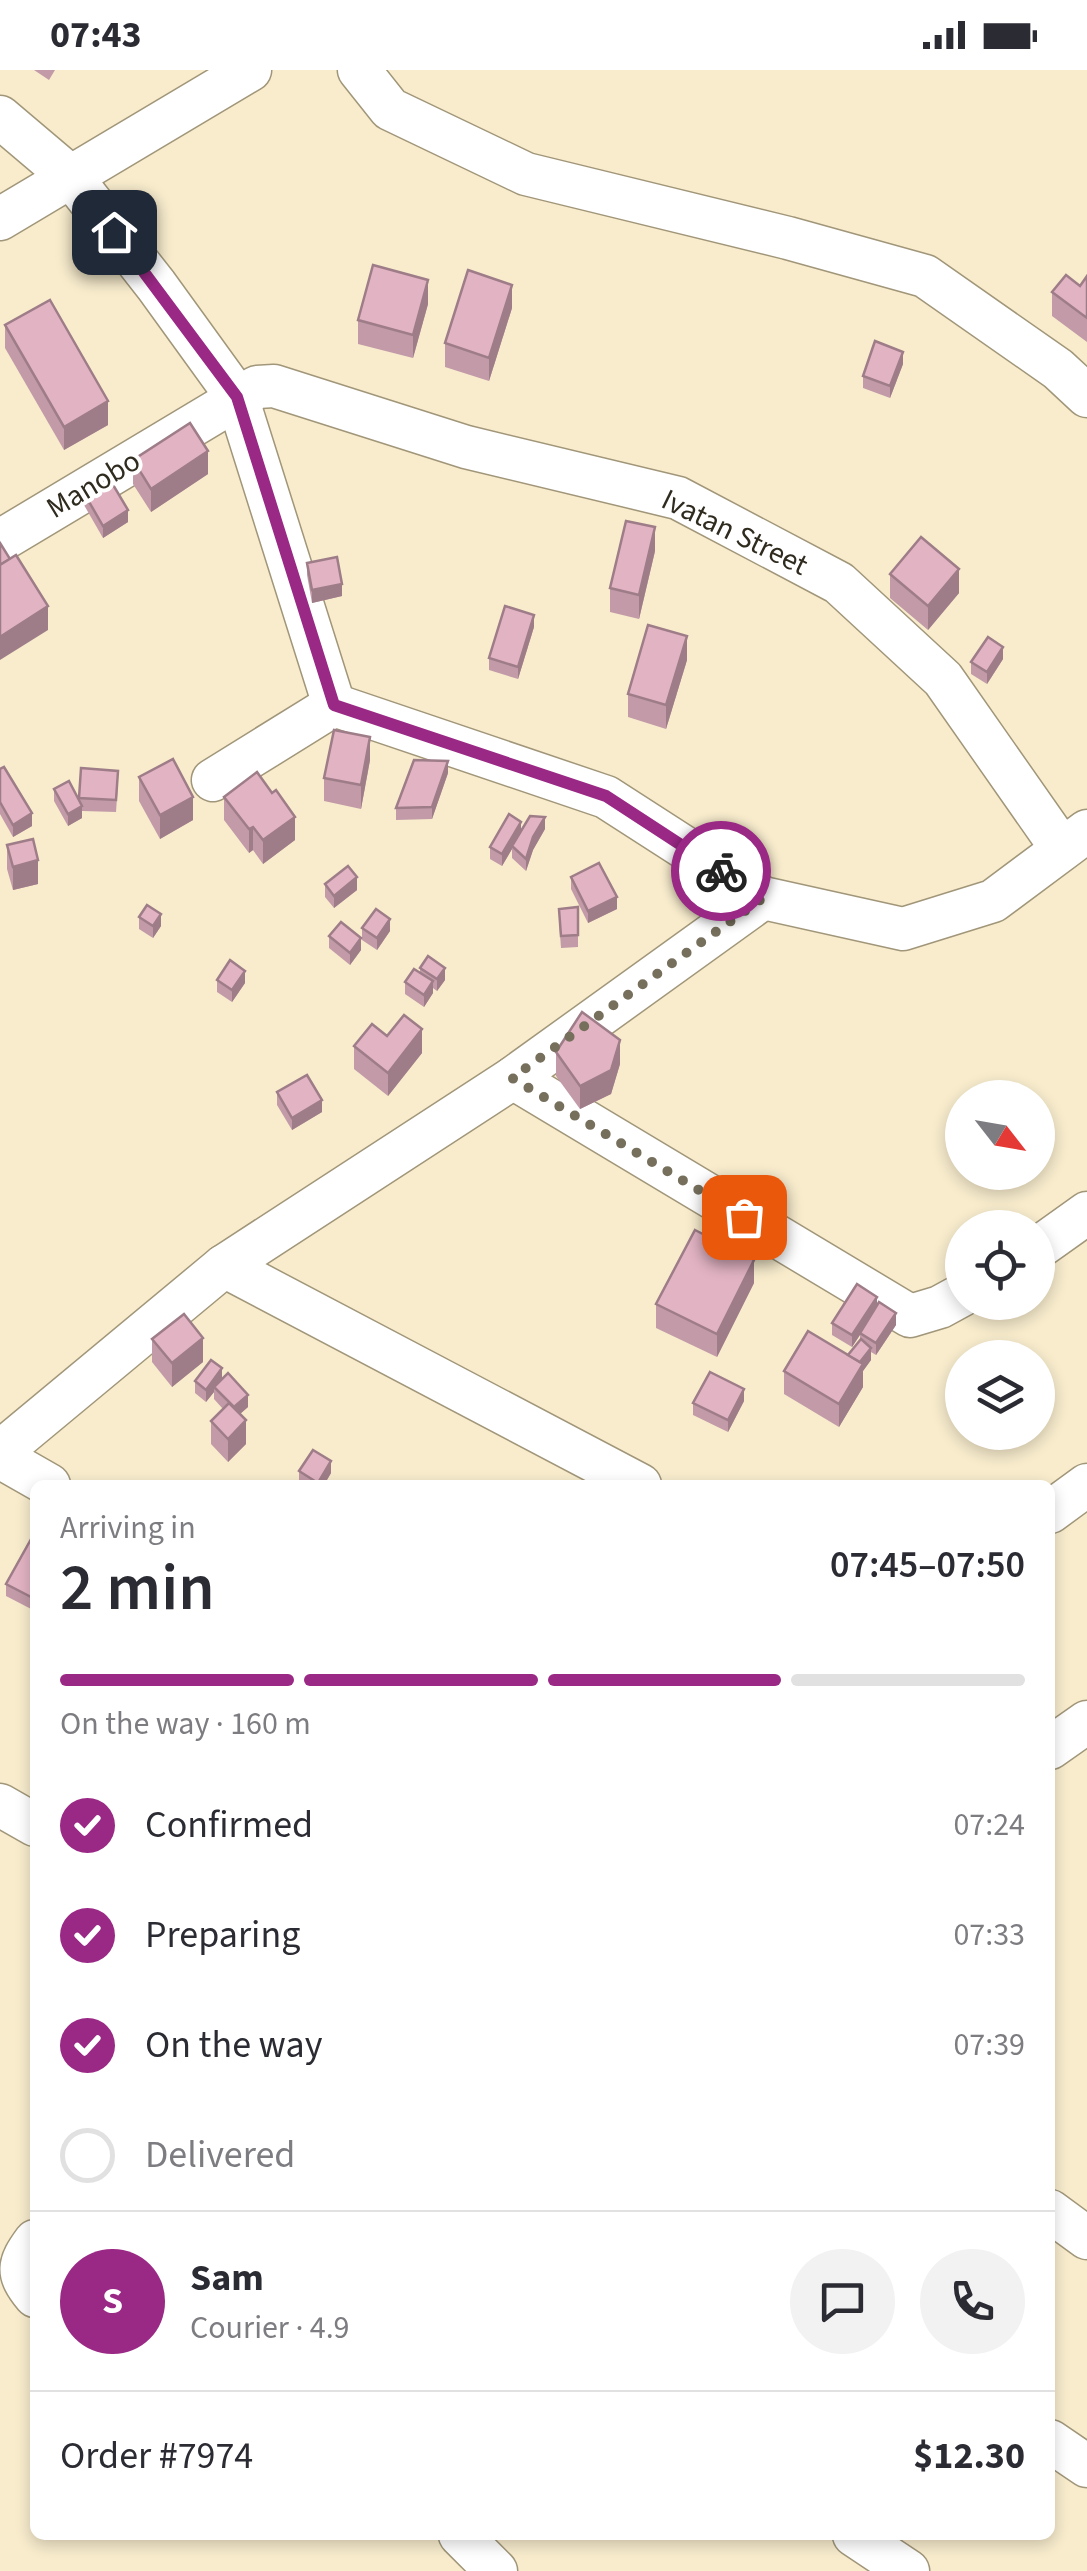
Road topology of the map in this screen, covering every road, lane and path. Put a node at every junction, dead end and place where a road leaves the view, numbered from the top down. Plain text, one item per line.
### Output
1 (250, 70) edge
2 (360, 70) edge
3 (0, 117) edge
4 (72, 178) junction
5 (0, 219) edge
6 (1087, 396) edge
7 (237, 397) junction
8 (0, 540) edge
9 (334, 705) junction
10 (213, 780) dead end
11 (1074, 840) edge
12 (763, 898) junction
13 (512, 1078) junction
14 (1087, 1214) edge
15 (1055, 1236) edge
16 (224, 1266) junction
17 (945, 1304) edge
18 (0, 1454) edge
19 (41, 1480) edge
20 (631, 1480) edge
21 (1087, 1485) edge
22 (1055, 1508) edge
23 (1087, 1722) edge
24 (1055, 1744) edge
25 (0, 1805) edge
26 (30, 1821) edge
27 (1055, 2215) edge
28 (1087, 2238) edge
29 (30, 2248) edge
30 (30, 2290) edge
31 (1055, 2444) edge
32 (1087, 2466) edge
33 (465, 2540) edge
34 (862, 2540) edge
35 (496, 2571) edge
36 (908, 2571) edge

1 - 4 street
2 - 6 street
3 - 4 street
4 - 5 street
4 - 7 street
7 - 8 street, Manobo
7 - 9 street
7 - 11 street, Ivatan Street
9 - 10 street
9 - 12 street
11 - 12 street
12 - 13 street
13 - 16 street
13 - 17 street
14 - 15 street
16 - 18 street
16 - 20 street
18 - 19 street
21 - 22 street
23 - 24 street
25 - 26 street
27 - 28 street
29 - 30 street
31 - 32 street
33 - 35 street
34 - 36 street

